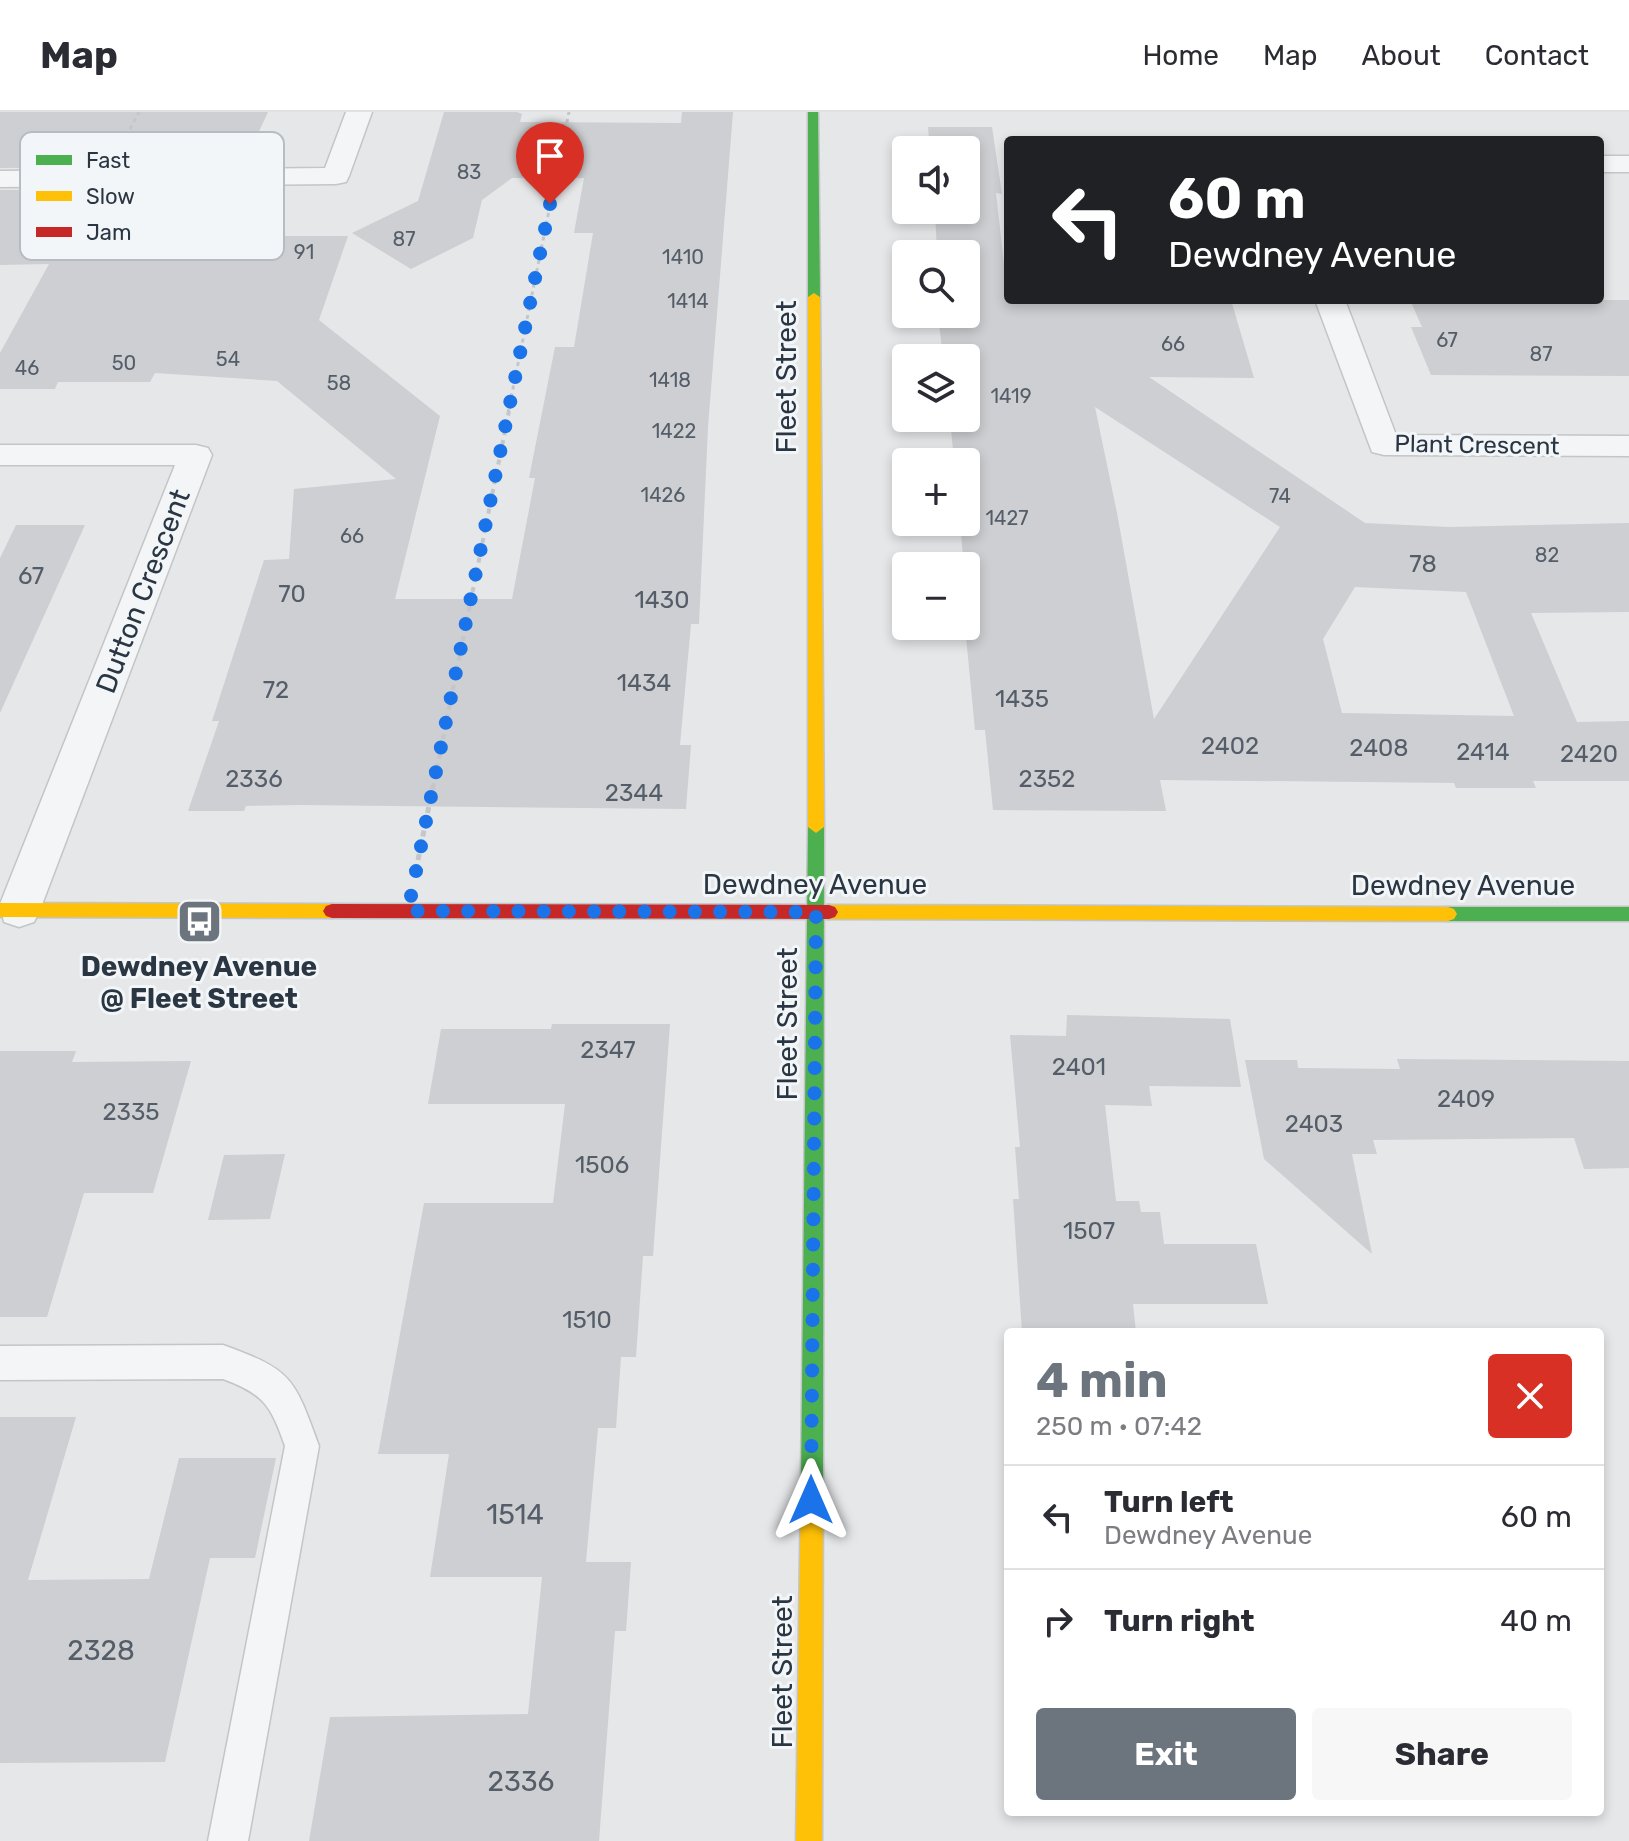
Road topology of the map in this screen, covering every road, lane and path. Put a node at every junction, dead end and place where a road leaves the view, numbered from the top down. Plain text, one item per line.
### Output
1 (359, 112) edge
2 (569, 112) edge
3 (813, 112) edge
4 (1604, 164) edge
5 (1629, 164) edge
6 (284, 176) edge
7 (0, 179) edge
8 (20, 179) edge
9 (1331, 304) edge
10 (1629, 446) edge
11 (0, 455) edge
12 (9, 910) edge
13 (408, 911) junction
14 (816, 912) junction
15 (1629, 914) edge
16 (0, 1363) edge
17 (228, 1841) edge
18 (809, 1841) edge

1 - 6 street
2 - 13 path
3 - 14 street, Fleet Street
4 - 5 street
7 - 8 street
9 - 10 street, Plant Crescent
11 - 12 street, Dutton Crescent
12 - 13 street, Dewdney Avenue
13 - 14 street, Dewdney Avenue
14 - 15 street, Dewdney Avenue
14 - 18 street, Fleet Street
16 - 17 lane

